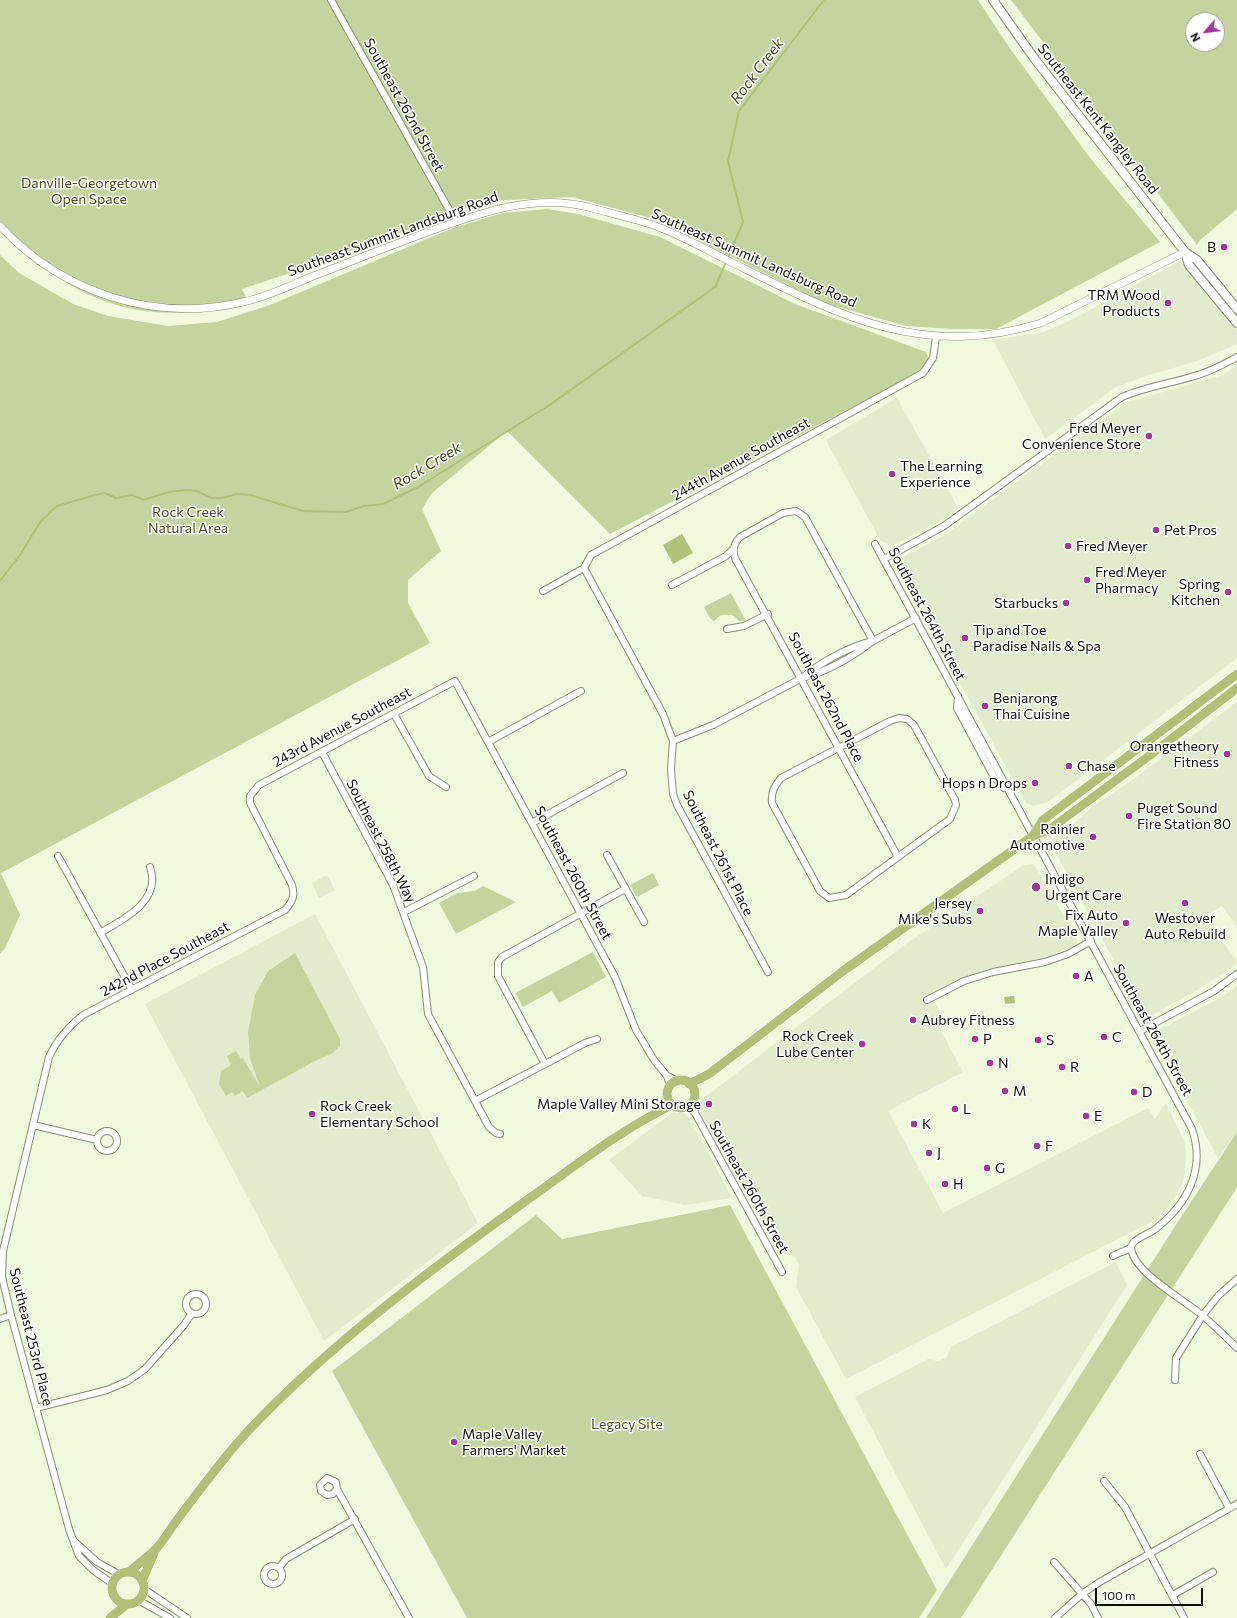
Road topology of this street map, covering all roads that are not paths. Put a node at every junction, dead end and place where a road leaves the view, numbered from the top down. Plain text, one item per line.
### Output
1 (331, 0) edge
2 (993, 0) edge
3 (456, 222) junction
4 (0, 226) edge
5 (1185, 252) junction
6 (1237, 309) edge
7 (1237, 323) edge
8 (936, 337) junction
9 (1237, 357) edge
10 (875, 544) dead end
11 (734, 549) junction
12 (884, 559) junction
13 (584, 568) junction
14 (672, 586) dead end
15 (543, 591) dead end
16 (768, 614) junction
17 (916, 618) junction
18 (727, 629) dead end
19 (872, 641) junction
20 (1237, 674) edge
21 (802, 678) junction
22 (455, 681) joint
23 (1237, 688) edge
24 (581, 691) dead end
25 (1202, 701) junction
26 (394, 714) junction
27 (1172, 738) junction
28 (673, 741) junction
29 (488, 742) junction
30 (839, 747) junction
31 (322, 752) junction
32 (623, 773) dead end
33 (446, 787) dead end
34 (532, 822) junction
35 (1033, 836) junction
36 (607, 855) dead end
37 (58, 856) dead end
38 (898, 857) junction
39 (150, 867) dead end
40 (474, 876) dead end
41 (626, 889) junction
42 (292, 902) joint
43 (404, 912) junction
44 (581, 914) junction
45 (644, 922) dead end
46 (100, 932) junction
47 (1091, 941) junction
48 (768, 972) dead end
49 (1237, 974) edge
50 (132, 990) junction
51 (927, 1000) dead end
52 (1140, 1031) junction
53 (597, 1039) dead end
54 (54, 1044) joint
55 (545, 1064) junction
56 (667, 1076) junction
57 (678, 1081) junction
58 (670, 1086) junction
59 (691, 1087) junction
60 (475, 1101) junction
61 (670, 1102) junction
62 (690, 1104) junction
63 (33, 1125) junction
64 (500, 1134) dead end
65 (96, 1140) dead end
66 (1131, 1247) junction
67 (1113, 1256) dead end
68 (782, 1272) dead end
69 (1237, 1279) edge
70 (192, 1313) dead end
71 (11, 1315) junction
72 (1203, 1315) junction
73 (0, 1319) edge
74 (1237, 1348) edge
75 (1175, 1380) dead end
76 (36, 1408) junction
77 (1200, 1454) dead end
78 (1104, 1481) dead end
79 (337, 1489) dead end
80 (1237, 1504) edge
81 (1229, 1508) junction
82 (355, 1519) junction
83 (74, 1541) junction
84 (155, 1549) junction
85 (1150, 1552) junction
86 (1054, 1562) dead end
87 (278, 1568) dead end
88 (129, 1572) junction
89 (1213, 1572) dead end
90 (120, 1575) junction
91 (113, 1584) junction
92 (143, 1585) junction
93 (1082, 1594) junction
94 (1173, 1595) junction
95 (116, 1598) junction
96 (138, 1600) junction
97 (127, 1604) junction
98 (109, 1618) edge
99 (170, 1618) edge
100 (187, 1618) edge
101 (409, 1618) edge
102 (1055, 1618) edge
103 (1098, 1618) edge
104 (1184, 1618) edge

1 - 3 street, Southeast 262nd Street
2 - 5 main road, Southeast Kent Kangley Road
3 - 4 street, Southeast Summit Landsburg Road
3 - 8 street, Southeast Summit Landsburg Road
5 - 6 main road, Southeast Kent Kangley Road
5 - 7 main road, Southeast Kent Kangley Road
5 - 8 street, Southeast Summit Landsburg Road
8 - 13 street, 244th Avenue Southeast
9 - 12 street
10 - 12 street, Southeast 264th Street
11 - 14 street
11 - 16 street, Southeast 262nd Place
11 - 19 street
12 - 17 street, Southeast 264th Street
13 - 15 street, 244th Avenue Southeast
13 - 28 street, Southeast 261st Place
16 - 18 street
16 - 21 street, Southeast 262nd Place
17 - 19 street
17 - 35 street, Southeast 264th Street
19 - 21 street
20 - 25 main road
21 - 28 street
21 - 30 street, Southeast 262nd Place
22 - 26 street, 243rd Avenue Southeast
22 - 29 street, Southeast 260th Street
23 - 27 main road
24 - 29 street
25 - 27 main road
25 - 35 main road
26 - 31 street, 243rd Avenue Southeast
26 - 33 street
27 - 35 main road
28 - 48 street, Southeast 261st Place
29 - 34 street, Southeast 260th Street
30 - 38 street, Southeast 262nd Place
30 - 38 street
30 - 38 street
31 - 42 street, 243rd Avenue Southeast
31 - 43 street, Southeast 258th Way
32 - 34 street
34 - 44 street, Southeast 260th Street
35 - 47 street, Southeast 264th Street
35 - 59 main road
36 - 41 street
37 - 46 street
39 - 46 street
40 - 43 street
41 - 44 street
41 - 45 street
42 - 50 street, 242nd Place Southeast
43 - 60 street, Southeast 258th Way
44 - 55 street
44 - 56 street, Southeast 260th Street
46 - 50 street
47 - 51 street
47 - 52 street, Southeast 264th Street
49 - 52 street
50 - 54 street, 242nd Place Southeast
52 - 66 street, Southeast 264th Street
53 - 55 street
54 - 63 street, Southeast 253rd Place
55 - 60 street
56 - 57 street, Southeast 260th Street
56 - 58 street, Southeast 260th Street
57 - 58 main road
57 - 59 main road
58 - 61 main road
59 - 62 main road
60 - 64 street, Southeast 258th Way
61 - 62 main road
61 - 84 main road
62 - 68 street, Southeast 260th Street
63 - 65 street
63 - 71 street, Southeast 253rd Place
66 - 67 street, Southeast 264th Street
66 - 72 street
69 - 72 street
70 - 76 street
71 - 73 street
71 - 76 street, Southeast 253rd Place
72 - 74 street
72 - 75 street
76 - 83 street, Southeast 253rd Place
77 - 81 street
78 - 85 street
79 - 82 street
80 - 81 street
81 - 85 street
82 - 87 street
82 - 101 street
83 - 90 street, Southeast 253rd Place
83 - 91 street, Southeast 253rd Place
84 - 88 main road
84 - 92 main road
85 - 93 street
85 - 94 street
86 - 93 street
88 - 90 main road
88 - 92 main road
89 - 94 street
90 - 91 main road
91 - 95 main road
92 - 96 main road
92 - 100 street
93 - 102 street
93 - 103 street
94 - 104 street
95 - 97 main road
95 - 98 main road
96 - 97 main road
96 - 99 street
97 - 98 main road

